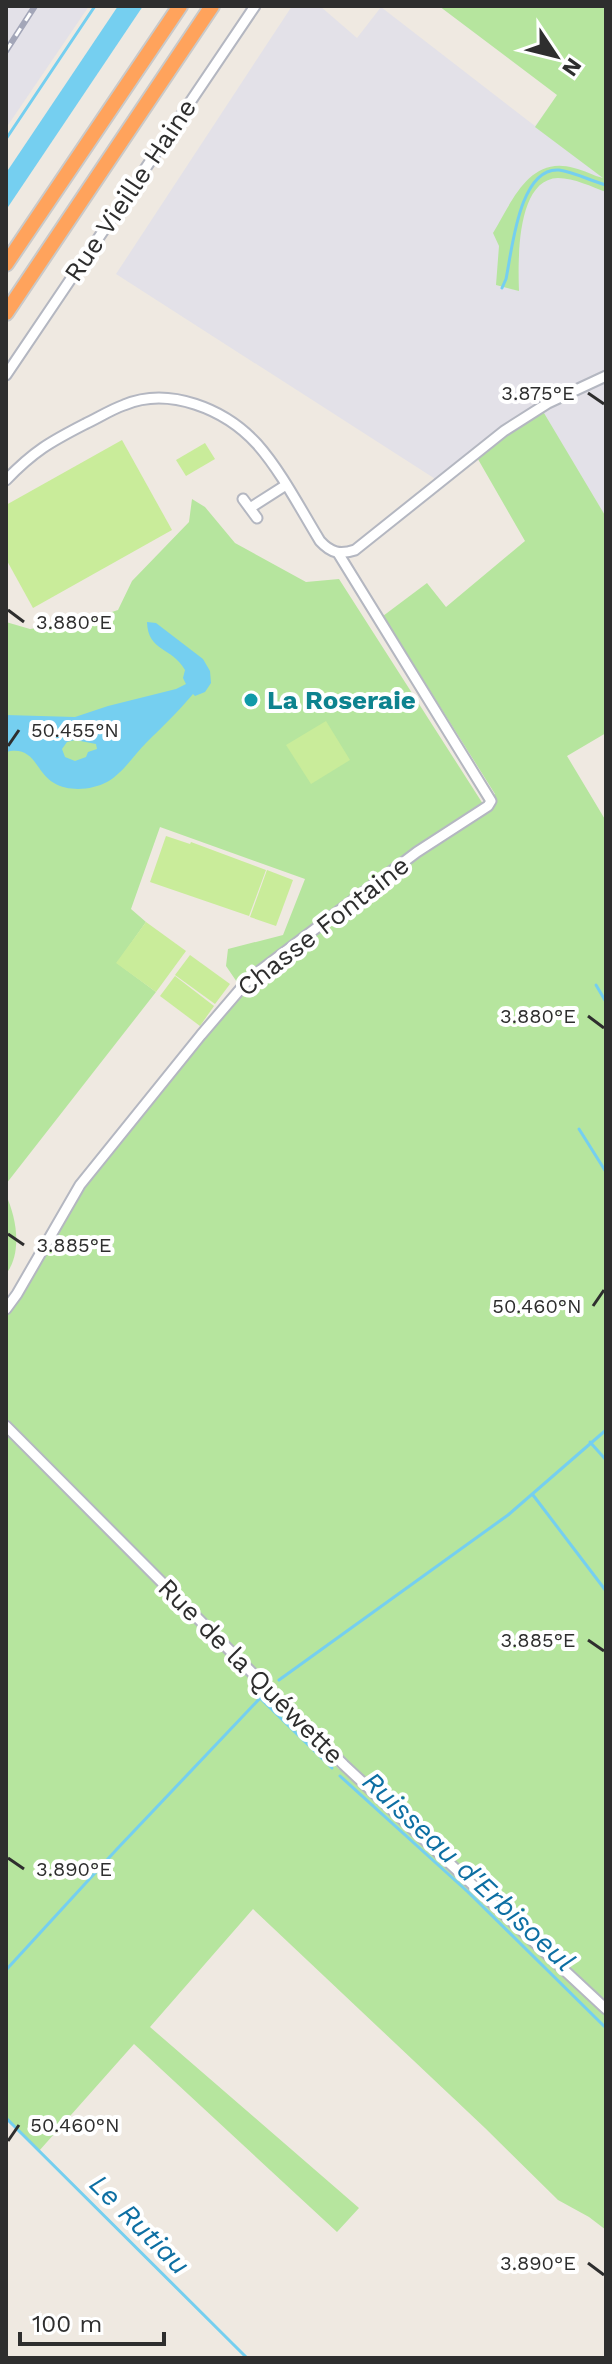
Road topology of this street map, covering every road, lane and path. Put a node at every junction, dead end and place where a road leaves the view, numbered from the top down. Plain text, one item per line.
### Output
1 (180, 6) edge
2 (212, 6) edge
3 (255, 6) edge
4 (6, 264) edge
5 (6, 313) edge
6 (6, 375) edge
7 (606, 376) edge
8 (6, 480) edge
9 (286, 485) junction
10 (257, 518) dead end
11 (338, 553) junction
12 (6, 1309) edge
13 (6, 1426) edge
14 (606, 2009) edge

1 - 4 highway
2 - 5 highway
3 - 6 street, Rue Vieille Haine
7 - 11 street
8 - 9 street
9 - 10 street
9 - 11 street
11 - 12 street, Chasse Fontaine
13 - 14 street, Rue de la Quéwette

